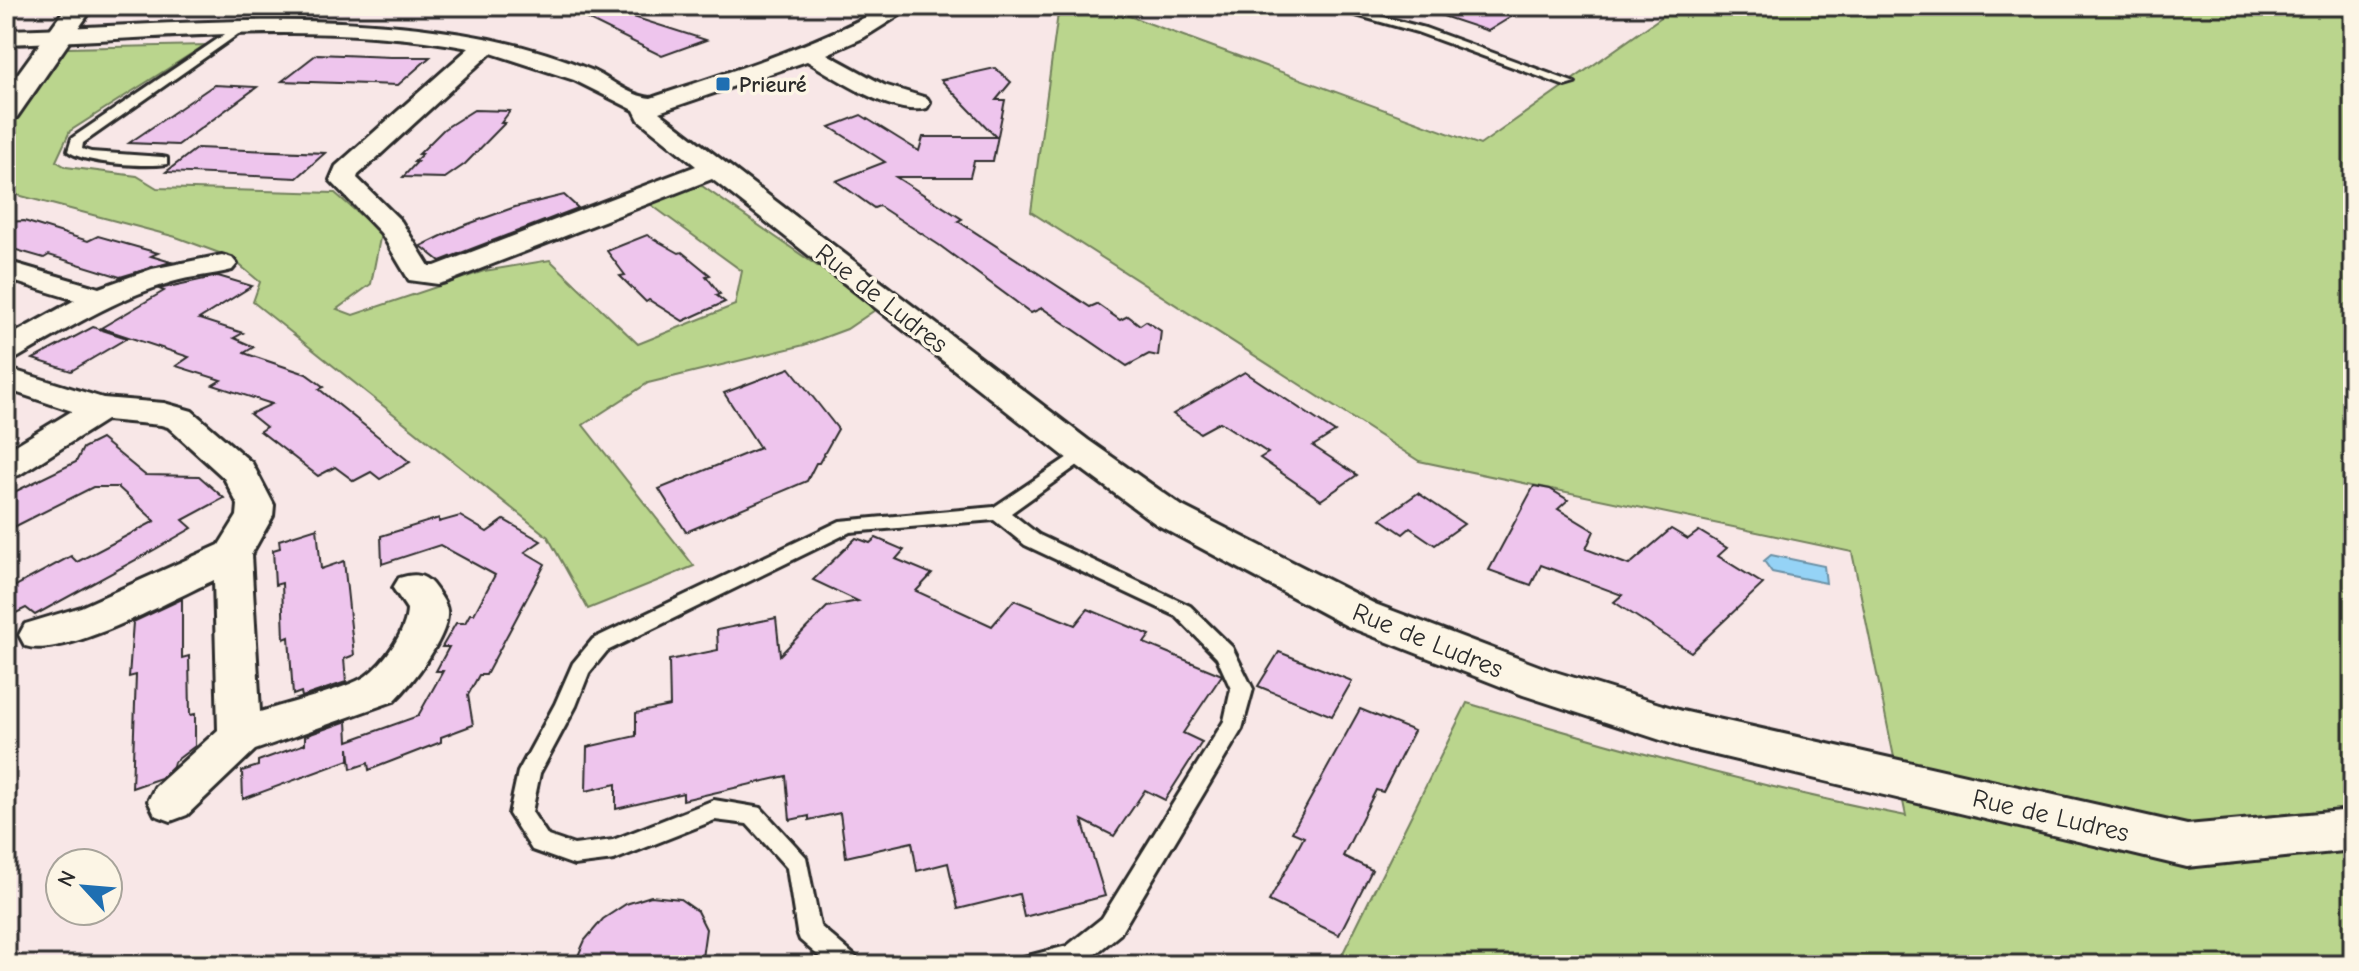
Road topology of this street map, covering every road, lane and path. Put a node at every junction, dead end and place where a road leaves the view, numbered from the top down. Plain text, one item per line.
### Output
1 (81, 6) edge
2 (903, 6) edge
3 (1329, 6) edge
4 (238, 30) junction
5 (61, 36) junction
6 (6, 37) edge
7 (486, 45) junction
8 (809, 53) junction
9 (1569, 83) dead end
10 (918, 103) dead end
11 (645, 106) junction
12 (6, 111) edge
13 (162, 161) dead end
14 (716, 168) junction
15 (222, 264) dead end
16 (8, 273) edge
17 (99, 298) junction
18 (6, 351) edge
19 (6, 378) edge
20 (100, 409) junction
21 (1083, 453) junction
22 (6, 467) edge
23 (998, 513) junction
24 (232, 555) junction
25 (413, 588) dead end
26 (39, 635) dead end
27 (240, 737) junction
28 (171, 801) dead end
29 (2353, 830) edge
30 (847, 965) edge
31 (1033, 965) edge

1 - 5 street
2 - 8 street
3 - 9 lane
4 - 5 street
4 - 7 street
4 - 13 lane
5 - 6 street
5 - 12 street
7 - 11 street
7 - 14 street
8 - 10 street
8 - 11 street
11 - 14 street, Rue de Ludres
14 - 21 street, Rue de Ludres
15 - 17 street
16 - 17 street
17 - 18 street
19 - 20 street
20 - 22 street
20 - 24 street
21 - 23 lane
21 - 29 street, Rue de Ludres
23 - 30 lane
23 - 31 lane
24 - 26 street
24 - 27 street
25 - 27 street
27 - 28 street

